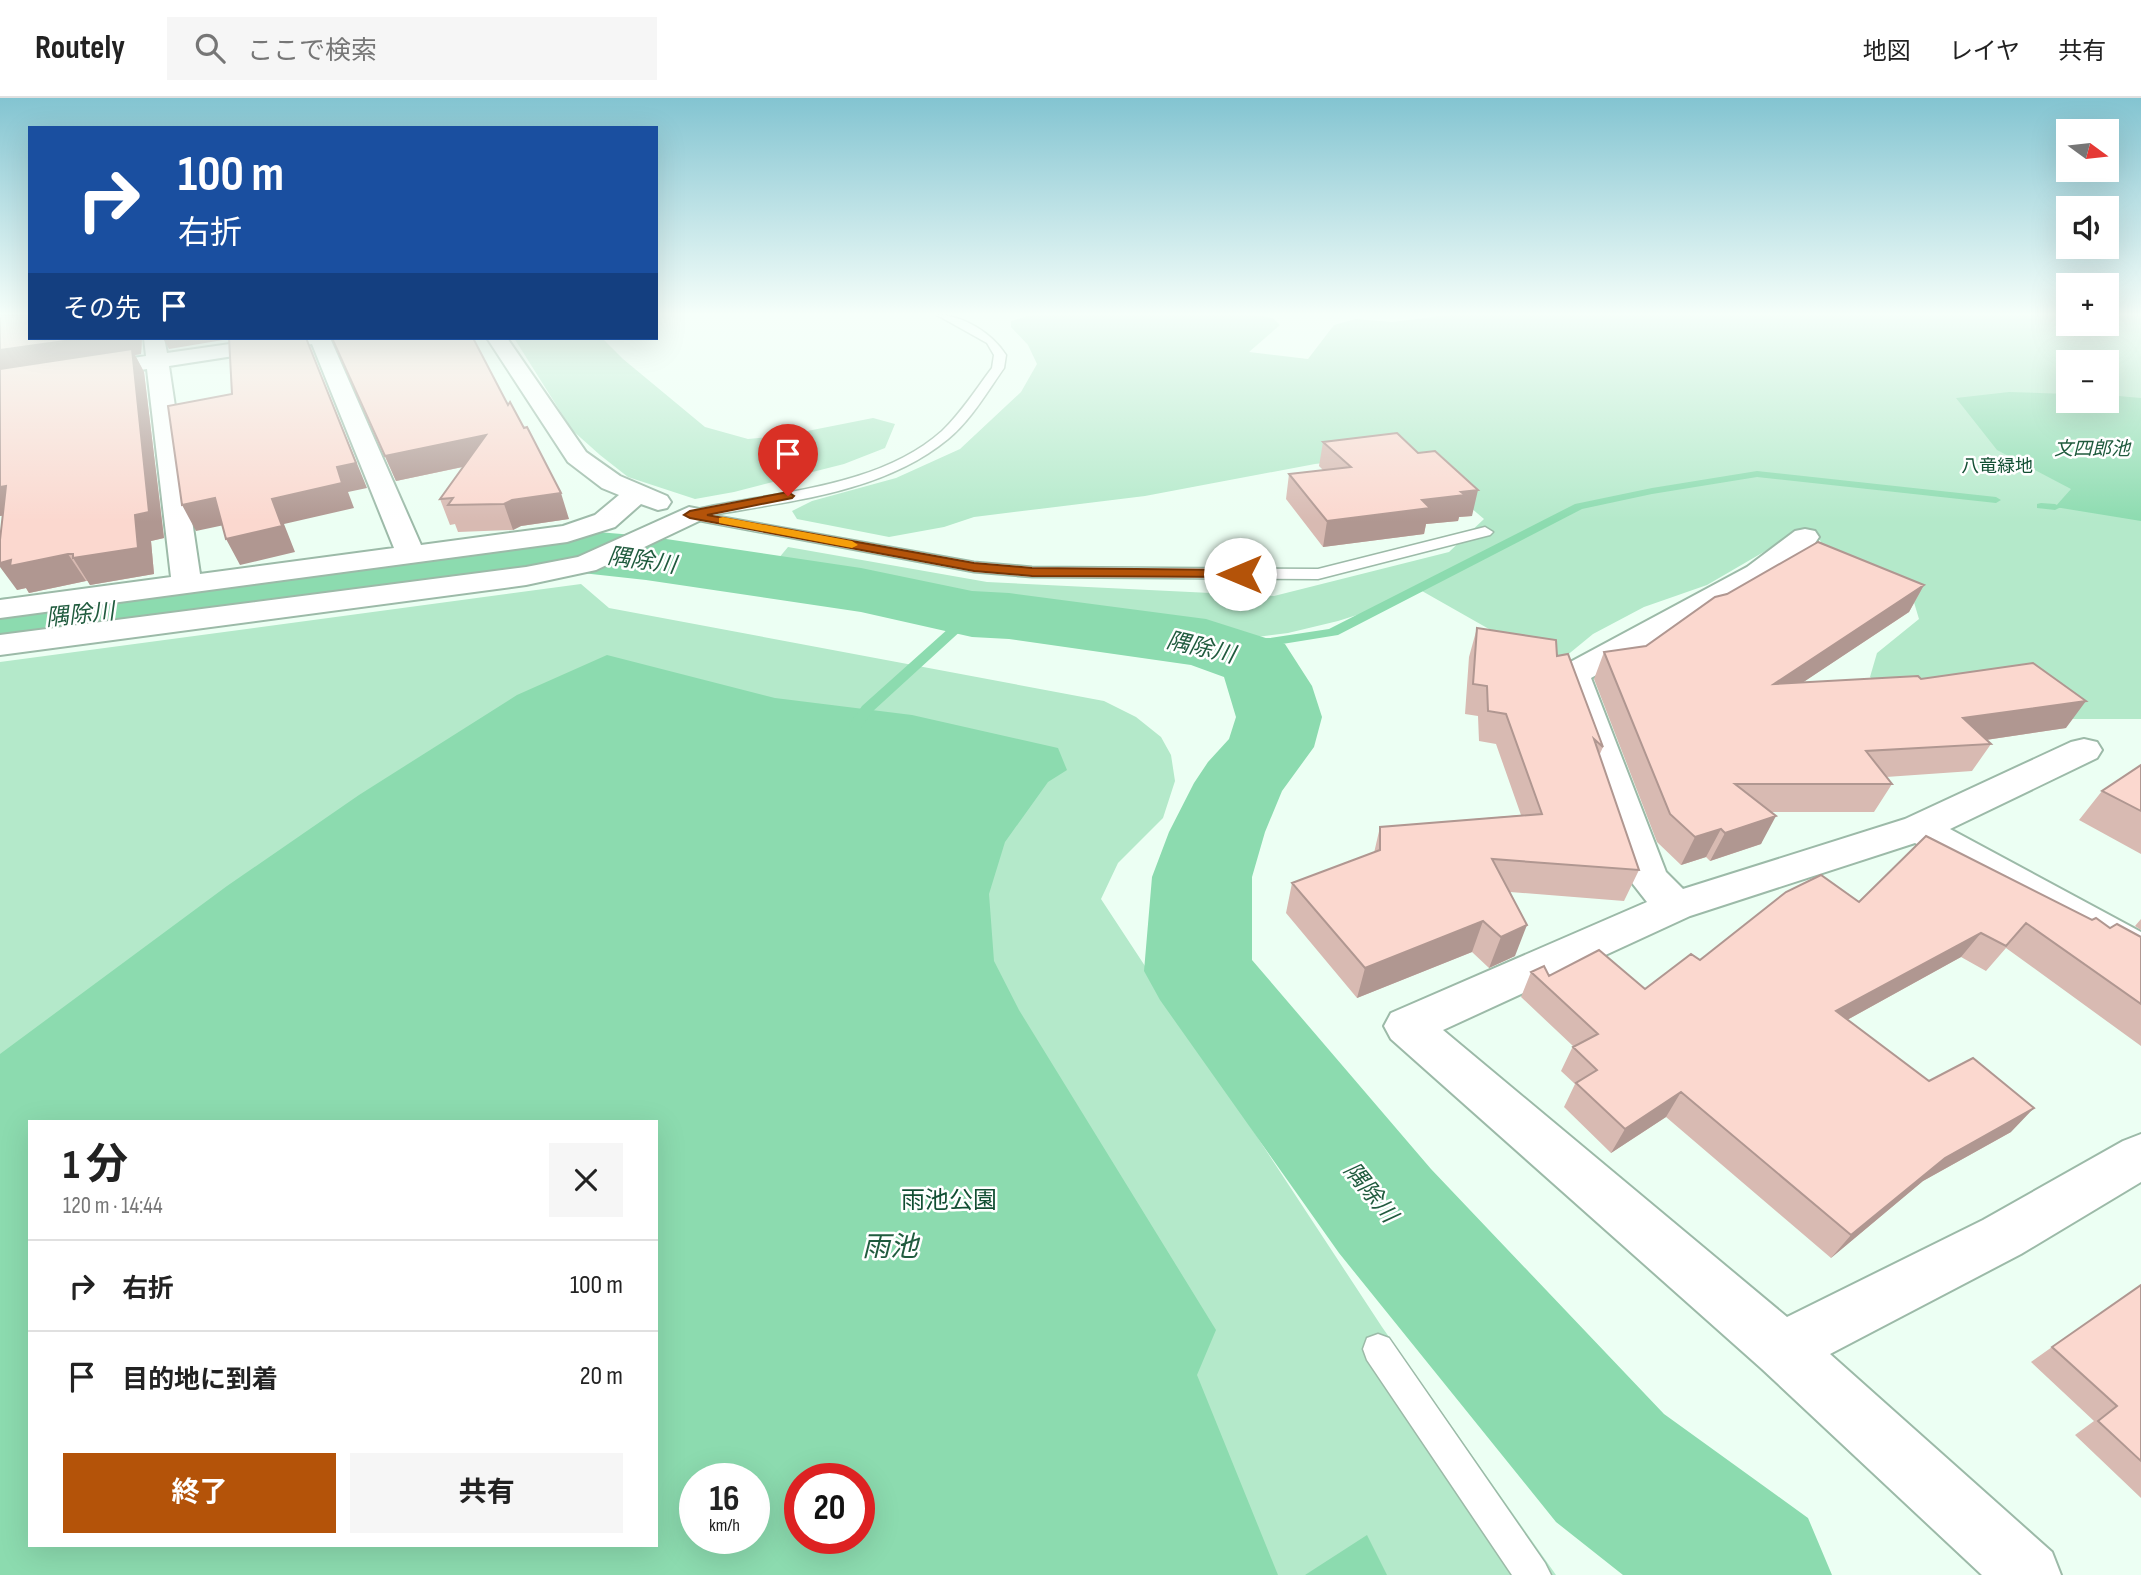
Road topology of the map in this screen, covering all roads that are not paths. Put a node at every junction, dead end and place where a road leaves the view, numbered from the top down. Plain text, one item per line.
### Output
1 (160, 384) edge
2 (339, 384) edge
3 (528, 384) edge
4 (986, 384) edge
5 (637, 494) junction
6 (690, 515) junction
7 (1485, 532) dead end
8 (1805, 537) dead end
9 (410, 554) junction
10 (187, 585) junction
11 (0, 609) edge
12 (0, 645) edge
13 (2084, 750) dead end
14 (1919, 828) junction
15 (1676, 906) junction
16 (2141, 952) edge
17 (2141, 1156) edge
18 (1378, 1349) dead end
19 (1782, 1349) junction
20 (1533, 1575) edge
21 (2029, 1575) edge

1 - 10 street
2 - 9 street
3 - 5 street
4 - 6 lane
5 - 6 street
5 - 9 street
6 - 7 lane
6 - 12 street
8 - 15 street
9 - 10 street
10 - 11 street
13 - 14 street
14 - 15 street
14 - 16 street
15 - 19 street
17 - 19 street
18 - 20 lane
19 - 21 street

